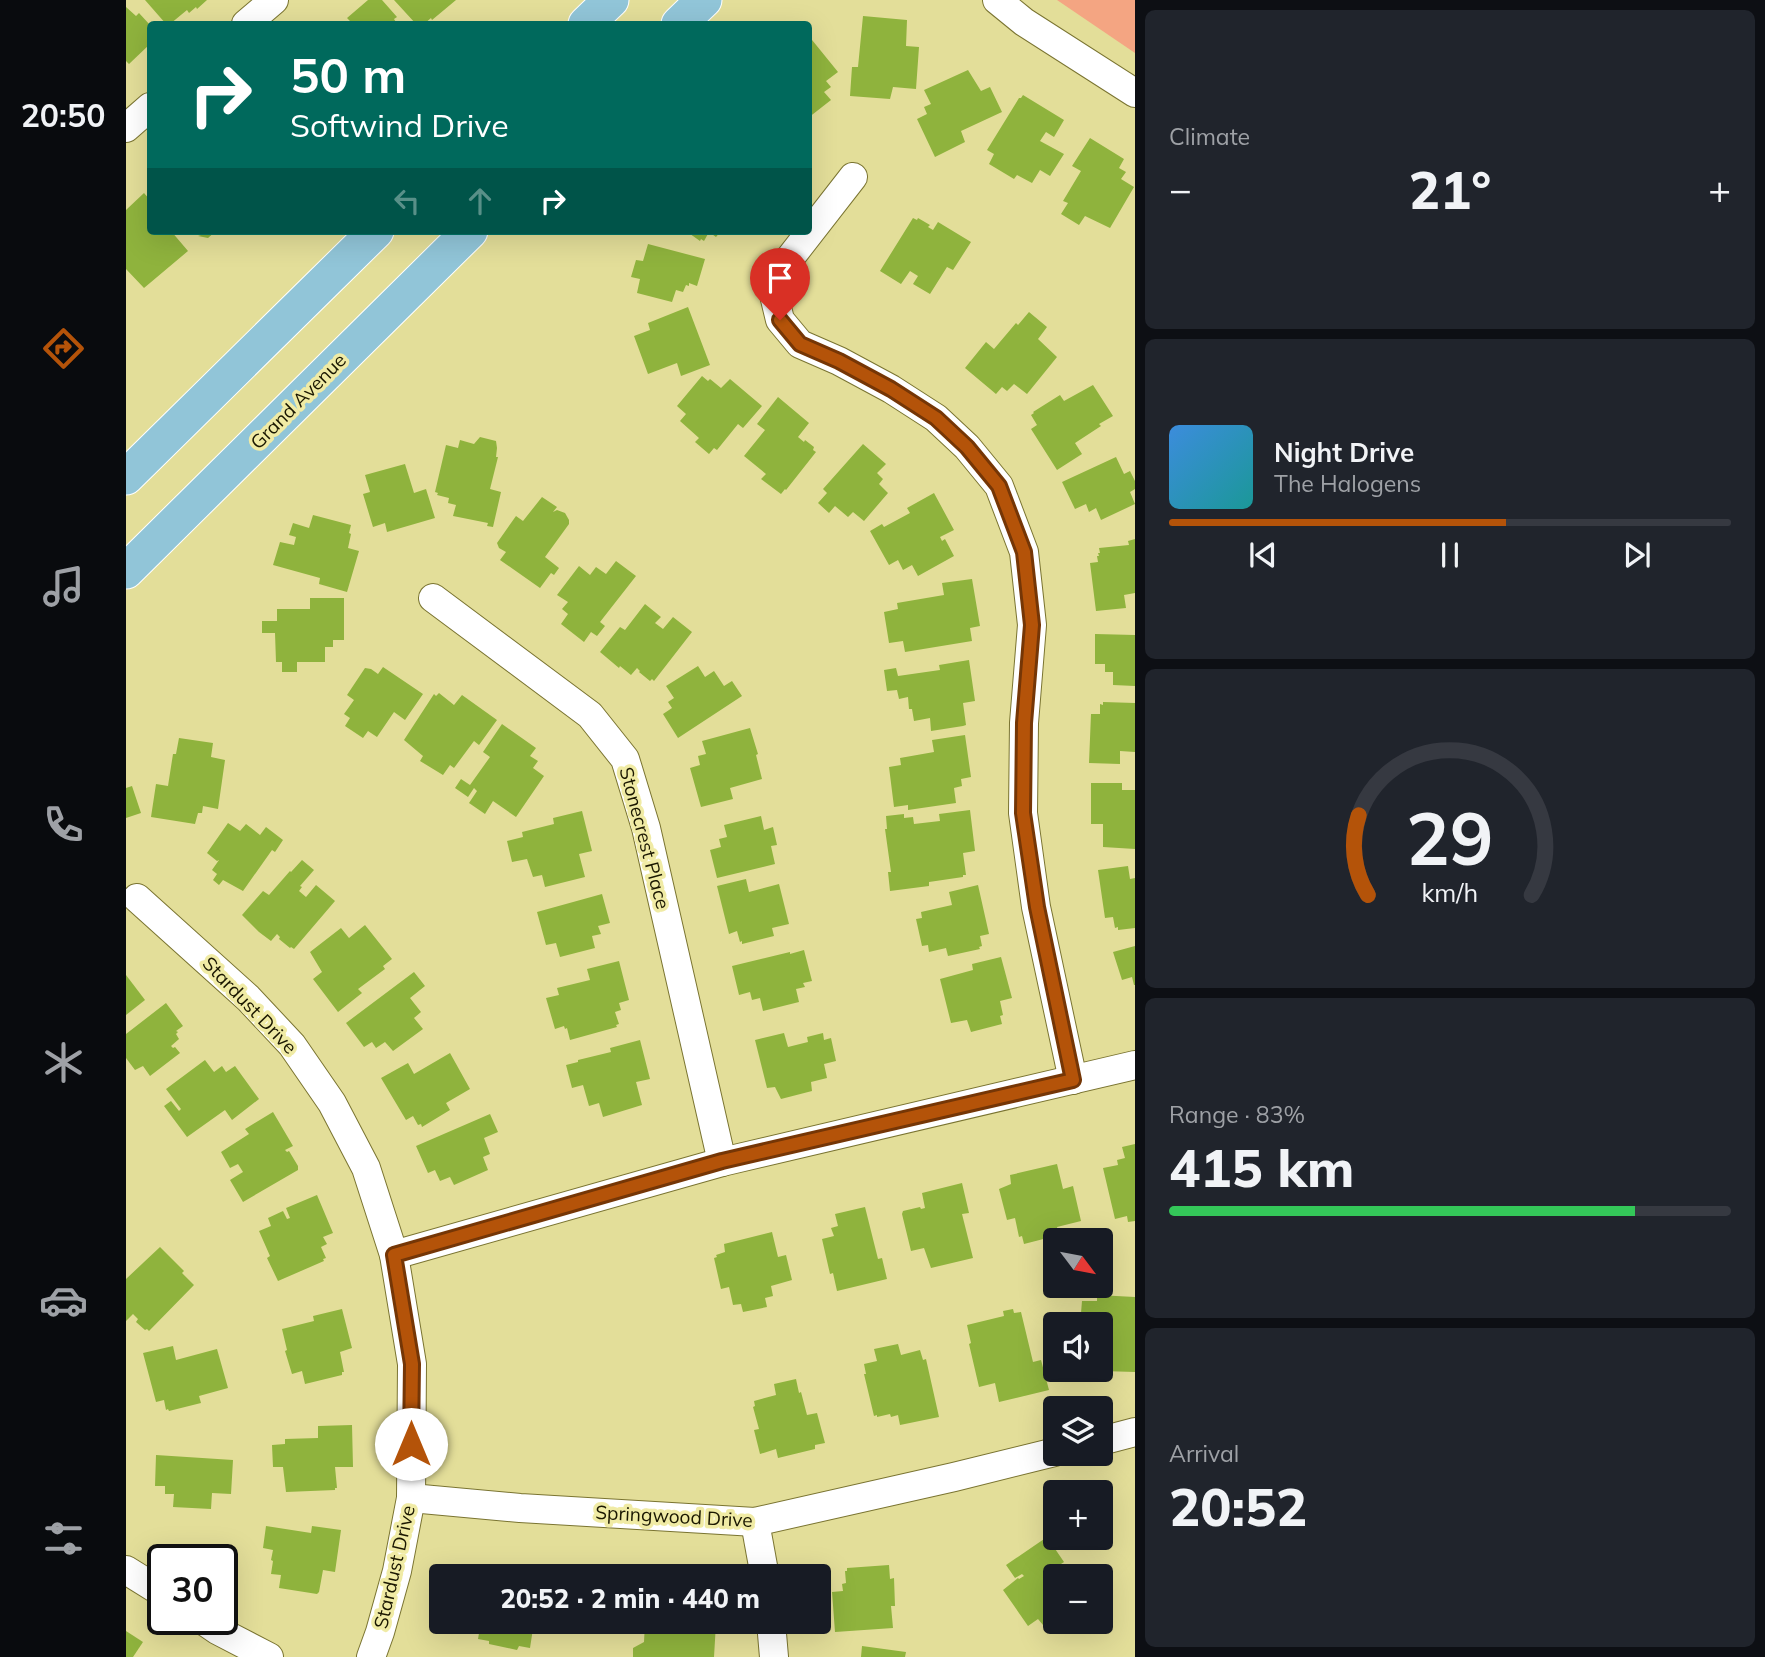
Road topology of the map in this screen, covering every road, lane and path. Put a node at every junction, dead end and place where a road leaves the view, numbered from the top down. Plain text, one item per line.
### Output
1 (274, 0) edge
2 (611, 0) edge
3 (704, 0) edge
4 (997, 0) edge
5 (250, 21) edge
6 (589, 21) edge
7 (682, 21) edge
8 (1135, 93) edge
9 (147, 110) edge
10 (126, 128) edge
11 (853, 177) dead end
12 (812, 230) edge
13 (372, 235) edge
14 (466, 235) edge
15 (808, 235) edge
16 (126, 477) edge
17 (126, 571) edge
18 (433, 598) dead end
19 (137, 898) dead end
20 (1135, 1065) edge
21 (1073, 1080) junction
22 (722, 1161) junction
23 (394, 1255) junction
24 (1135, 1432) edge
25 (1113, 1437) edge
26 (1043, 1455) edge
27 (411, 1498) junction
28 (755, 1522) junction
29 (763, 1564) edge
30 (126, 1570) edge
31 (147, 1583) edge
32 (772, 1634) edge
33 (227, 1635) edge
34 (269, 1657) edge
35 (371, 1657) edge
36 (774, 1657) edge

1 - 5 street
2 - 6 main road
3 - 7 main road
4 - 8 street
9 - 10 street
11 - 12 street
13 - 16 main road
14 - 17 main road, Grand Avenue
15 - 21 street
18 - 22 street, Stonecrest Place
19 - 23 street, Stardust Drive
20 - 21 street
21 - 22 street
22 - 23 street
23 - 27 street, Stardust Drive
24 - 25 street
26 - 28 street, Springwood Drive
27 - 28 street, Springwood Drive
27 - 35 street, Stardust Drive
28 - 29 street
30 - 31 street
32 - 36 street
33 - 34 street

